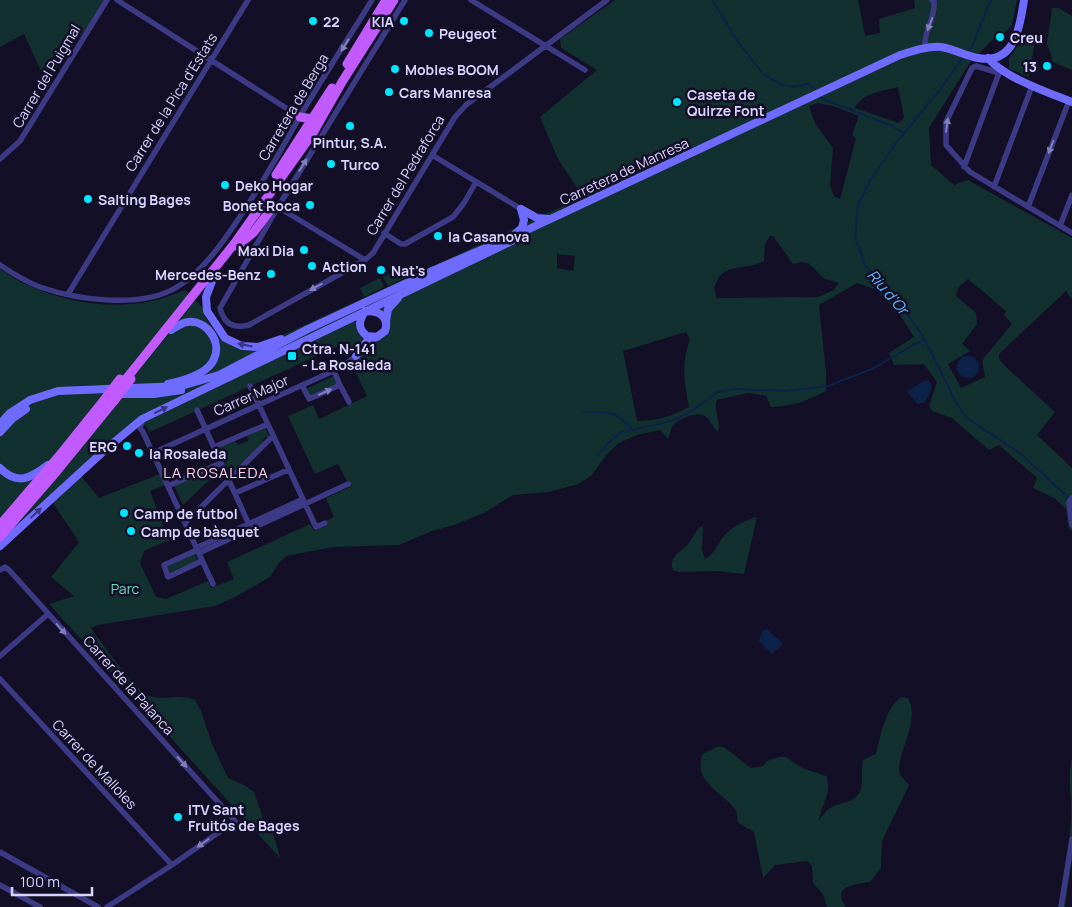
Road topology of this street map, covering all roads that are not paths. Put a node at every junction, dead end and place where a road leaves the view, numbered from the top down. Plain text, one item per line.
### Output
1 (107, 0) edge
2 (117, 0) edge
3 (248, 0) edge
4 (372, 0) edge
5 (386, 0) edge
6 (394, 0) edge
7 (405, 0) edge
8 (471, 0) edge
9 (607, 0) edge
10 (932, 0) edge
11 (1025, 1) edge
12 (545, 45) junction
13 (925, 48) junction
14 (998, 56) junction
15 (988, 58) junction
16 (211, 60) junction
17 (585, 70) dead end
18 (1000, 70) junction
19 (342, 82) junction
20 (1032, 86) junction
21 (1071, 102) edge
22 (300, 116) junction
23 (313, 119) junction
24 (294, 146) junction
25 (432, 155) junction
26 (0, 159) edge
27 (964, 167) junction
28 (476, 182) junction
29 (276, 185) junction
30 (994, 186) junction
31 (1072, 195) edge
32 (278, 207) junction
33 (1028, 207) junction
34 (521, 209) junction
35 (553, 218) junction
36 (1060, 226) junction
37 (528, 230) junction
38 (384, 233) junction
39 (1072, 234) edge
40 (513, 236) junction
41 (237, 246) junction
42 (365, 260) junction
43 (0, 265) edge
44 (214, 276) junction
45 (415, 279) junction
46 (406, 292) junction
47 (68, 294) junction
48 (365, 311) junction
49 (386, 322) junction
50 (361, 329) junction
51 (171, 330) junction
52 (308, 330) junction
53 (322, 333) junction
54 (377, 337) junction
55 (356, 356) junction
56 (334, 371) junction
57 (126, 379) junction
58 (210, 385) junction
59 (340, 385) junction
60 (250, 386) dead end
61 (302, 386) junction
62 (146, 388) junction
63 (109, 401) junction
64 (349, 402) dead end
65 (259, 405) junction
66 (197, 410) dead end
67 (143, 418) junction
68 (0, 424) edge
69 (268, 424) junction
70 (206, 429) junction
71 (0, 432) edge
72 (273, 436) junction
73 (214, 447) junction
74 (153, 453) junction
75 (60, 456) junction
76 (221, 463) junction
77 (0, 468) edge
78 (288, 470) junction
79 (229, 479) junction
80 (348, 484) dead end
81 (168, 486) junction
82 (235, 493) junction
83 (1071, 500) edge
84 (304, 502) junction
85 (185, 523) junction
86 (325, 523) dead end
87 (0, 525) edge
88 (1072, 525) edge
89 (250, 526) junction
90 (0, 532) edge
91 (0, 537) edge
92 (0, 546) edge
93 (198, 550) junction
94 (202, 561) junction
95 (2, 568) edge
96 (213, 584) dead end
97 (48, 614) junction
98 (0, 656) edge
99 (0, 679) edge
100 (1072, 839) edge
101 (0, 852) edge
102 (172, 865) junction
103 (0, 886) edge
104 (40, 907) edge
105 (98, 907) edge
106 (108, 907) edge
107 (1061, 907) edge

1 - 26 street, Carrer del Puigmal
2 - 16 street
3 - 16 street, Carrer de la Pica d'Estats
4 -> 22 street, Carretera de Berga
5 - 23 main road
6 - 19 main road
32 -> 7 street
8 - 12 street
9 - 12 street, Carrer del Pedraforca
10 -> 13 street
11 - 14 main road
12 - 17 street
12 - 25 street, Carrer del Pedraforca
13 - 15 main road, Carretera de Manresa
13 - 35 main road, Carretera de Manresa
14 - 15 main road
14 - 18 main road
15 - 18 main road
16 - 22 street
16 - 47 street, Carrer de la Pica d'Estats
18 - 20 main road
18 - 27 street
27 -> 18 street
19 - 23 main road
19 - 29 main road
20 - 21 main road
20 - 30 street
21 -> 33 street
22 - 23 main road
22 - 24 main road
22 - 47 street, Carretera de Berga
23 - 24 main road
24 - 57 main road
25 - 28 street
25 - 38 street, Carrer del Pedraforca
27 - 30 street
28 - 34 street
28 - 38 street
29 - 41 main road
29 - 57 main road
30 - 33 street
31 - 36 street
32 - 41 main road
32 - 42 street
42 -> 32 street, Carrer del Pedraforca
33 - 36 street
34 - 35 main road
34 - 40 main road
35 - 37 main road, Carretera de Manresa
36 - 39 street
37 - 40 main road, Carretera de Manresa
37 - 46 main road
38 - 42 street, Carrer del Pedraforca
40 - 45 main road, Carretera de Manresa
41 - 44 main road
43 - 47 street, Carretera de Berga
44 - 51 main road
52 -> 44 main road
45 - 48 main road
45 - 52 main road, Carretera de Manresa
46 - 48 main road
46 - 49 main road
48 - 49 main road
48 - 50 main road
48 - 52 main road
48 - 53 main road
49 - 54 main road
50 - 53 main road
50 - 54 main road
50 - 55 main road
51 - 57 main road
51 - 62 main road
52 - 62 main road
53 - 58 main road
54 - 55 main road
55 - 56 street, Carrer Major
56 - 59 street
56 - 61 street, Carrer Major
57 - 63 main road, bridge
67 -> 58 main road
58 - 71 main road
61 -> 59 street
59 - 64 street
60 - 65 street
61 - 65 street, Carrer Major
62 - 68 main road
63 - 75 main road
63 - 90 main road
63 - 91 main road
65 - 69 street
65 - 70 street, Carrer Major
66 - 70 street
67 - 74 street
92 -> 67 main road
69 - 72 street
69 - 73 street
70 - 73 street
70 - 74 street, Carrer Major
72 - 78 street
72 - 79 street
73 - 76 street
74 - 81 street
75 - 77 main road
75 - 87 main road
76 - 79 street
76 - 81 street
78 - 82 street
78 - 84 street
79 - 82 street
79 - 85 street
80 - 84 street
81 - 85 street
82 - 89 street
83 - 88 street
84 - 86 street
84 - 89 street
85 - 93 street
89 - 93 street
93 - 94 street
93 - 94 street
94 - 96 street
95 - 97 street, Carrer de la Palanca
97 - 98 street
97 -> 102 street, Carrer de la Palanca
99 - 102 street, Carrer de Malloles
100 - 107 street
101 - 105 street
102 - 106 street
103 - 104 street

